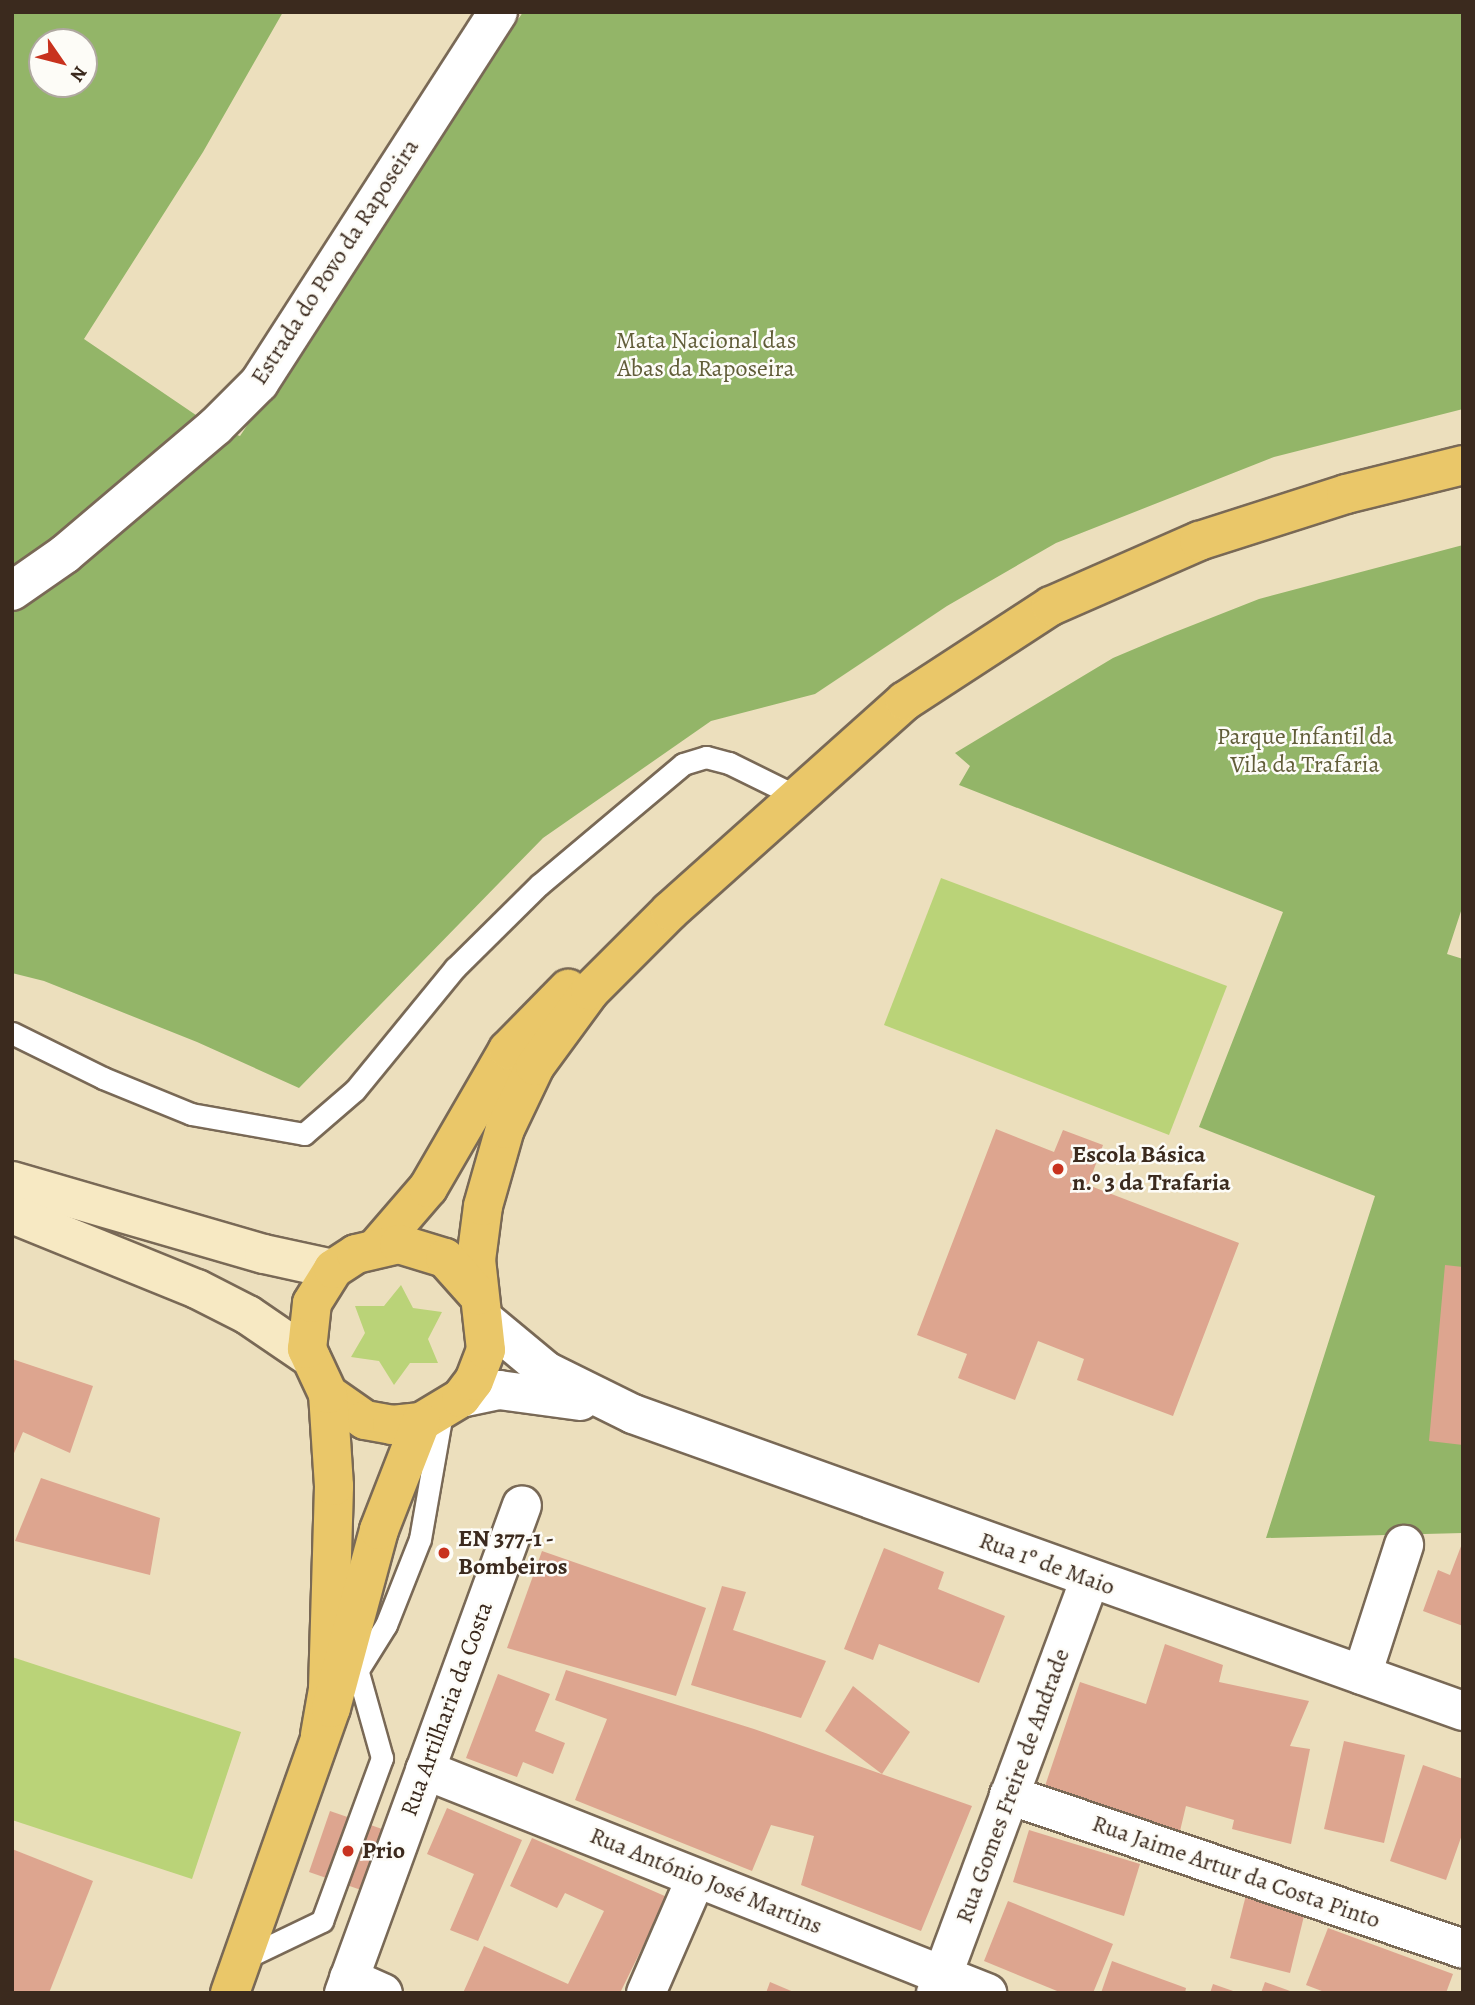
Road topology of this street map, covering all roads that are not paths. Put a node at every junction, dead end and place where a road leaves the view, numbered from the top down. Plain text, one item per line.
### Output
1 (498, 12) edge
2 (1463, 465) edge
3 (12, 591) edge
4 (796, 796) junction
5 (670, 911) junction
6 (12, 1033) edge
7 (12, 1181) edge
8 (12, 1214) edge
9 (377, 1247) junction
10 (333, 1269) junction
11 (482, 1308) junction
12 (311, 1358) junction
13 (328, 1394) junction
14 (442, 1411) junction
15 (633, 1414) junction
16 (522, 1505) dead end
17 (1404, 1545) dead end
18 (1090, 1579) junction
19 (357, 1669) junction
20 (1362, 1675) junction
21 (1463, 1711) edge
22 (320, 1735) junction
23 (425, 1770) junction
24 (1009, 1795) junction
25 (696, 1878) junction
26 (1463, 1949) edge
27 (235, 1977) edge
28 (939, 1984) edge
29 (358, 1988) edge
30 (646, 1993) edge
31 (987, 1993) edge

1 - 3 street, Estrada do Povo da Raposeira
2 - 4 main road
4 - 5 main road
4 - 6 lane
5 - 9 main road
5 - 11 main road
7 - 10 main road
8 - 12 main road
9 - 10 main road
9 - 11 main road
10 - 12 main road
11 - 14 main road
11 - 15 street, Rua 1º de Maio
12 - 13 main road
13 - 14 main road
13 - 22 main road
14 - 15 street, Rua 1º de Maio
14 - 19 lane
14 - 22 main road
15 - 18 street, Rua 1º de Maio
16 - 23 street, Rua Artilharia da Costa
17 - 20 street
18 - 20 street, Rua 1º de Maio
18 - 24 street, Rua Gomes Freire de Andrade
19 - 22 lane
19 - 27 lane
20 - 21 street, Rua 1º de Maio
22 - 27 main road
23 - 25 street, Rua António José Martins
23 - 29 street, Rua Artilharia da Costa
24 - 26 street, Rua Jaime Artur da Costa Pinto
24 - 28 street, Rua Gomes Freire de Andrade
25 - 28 street, Rua António José Martins
25 - 30 street
28 - 31 street, Rua António José Martins

